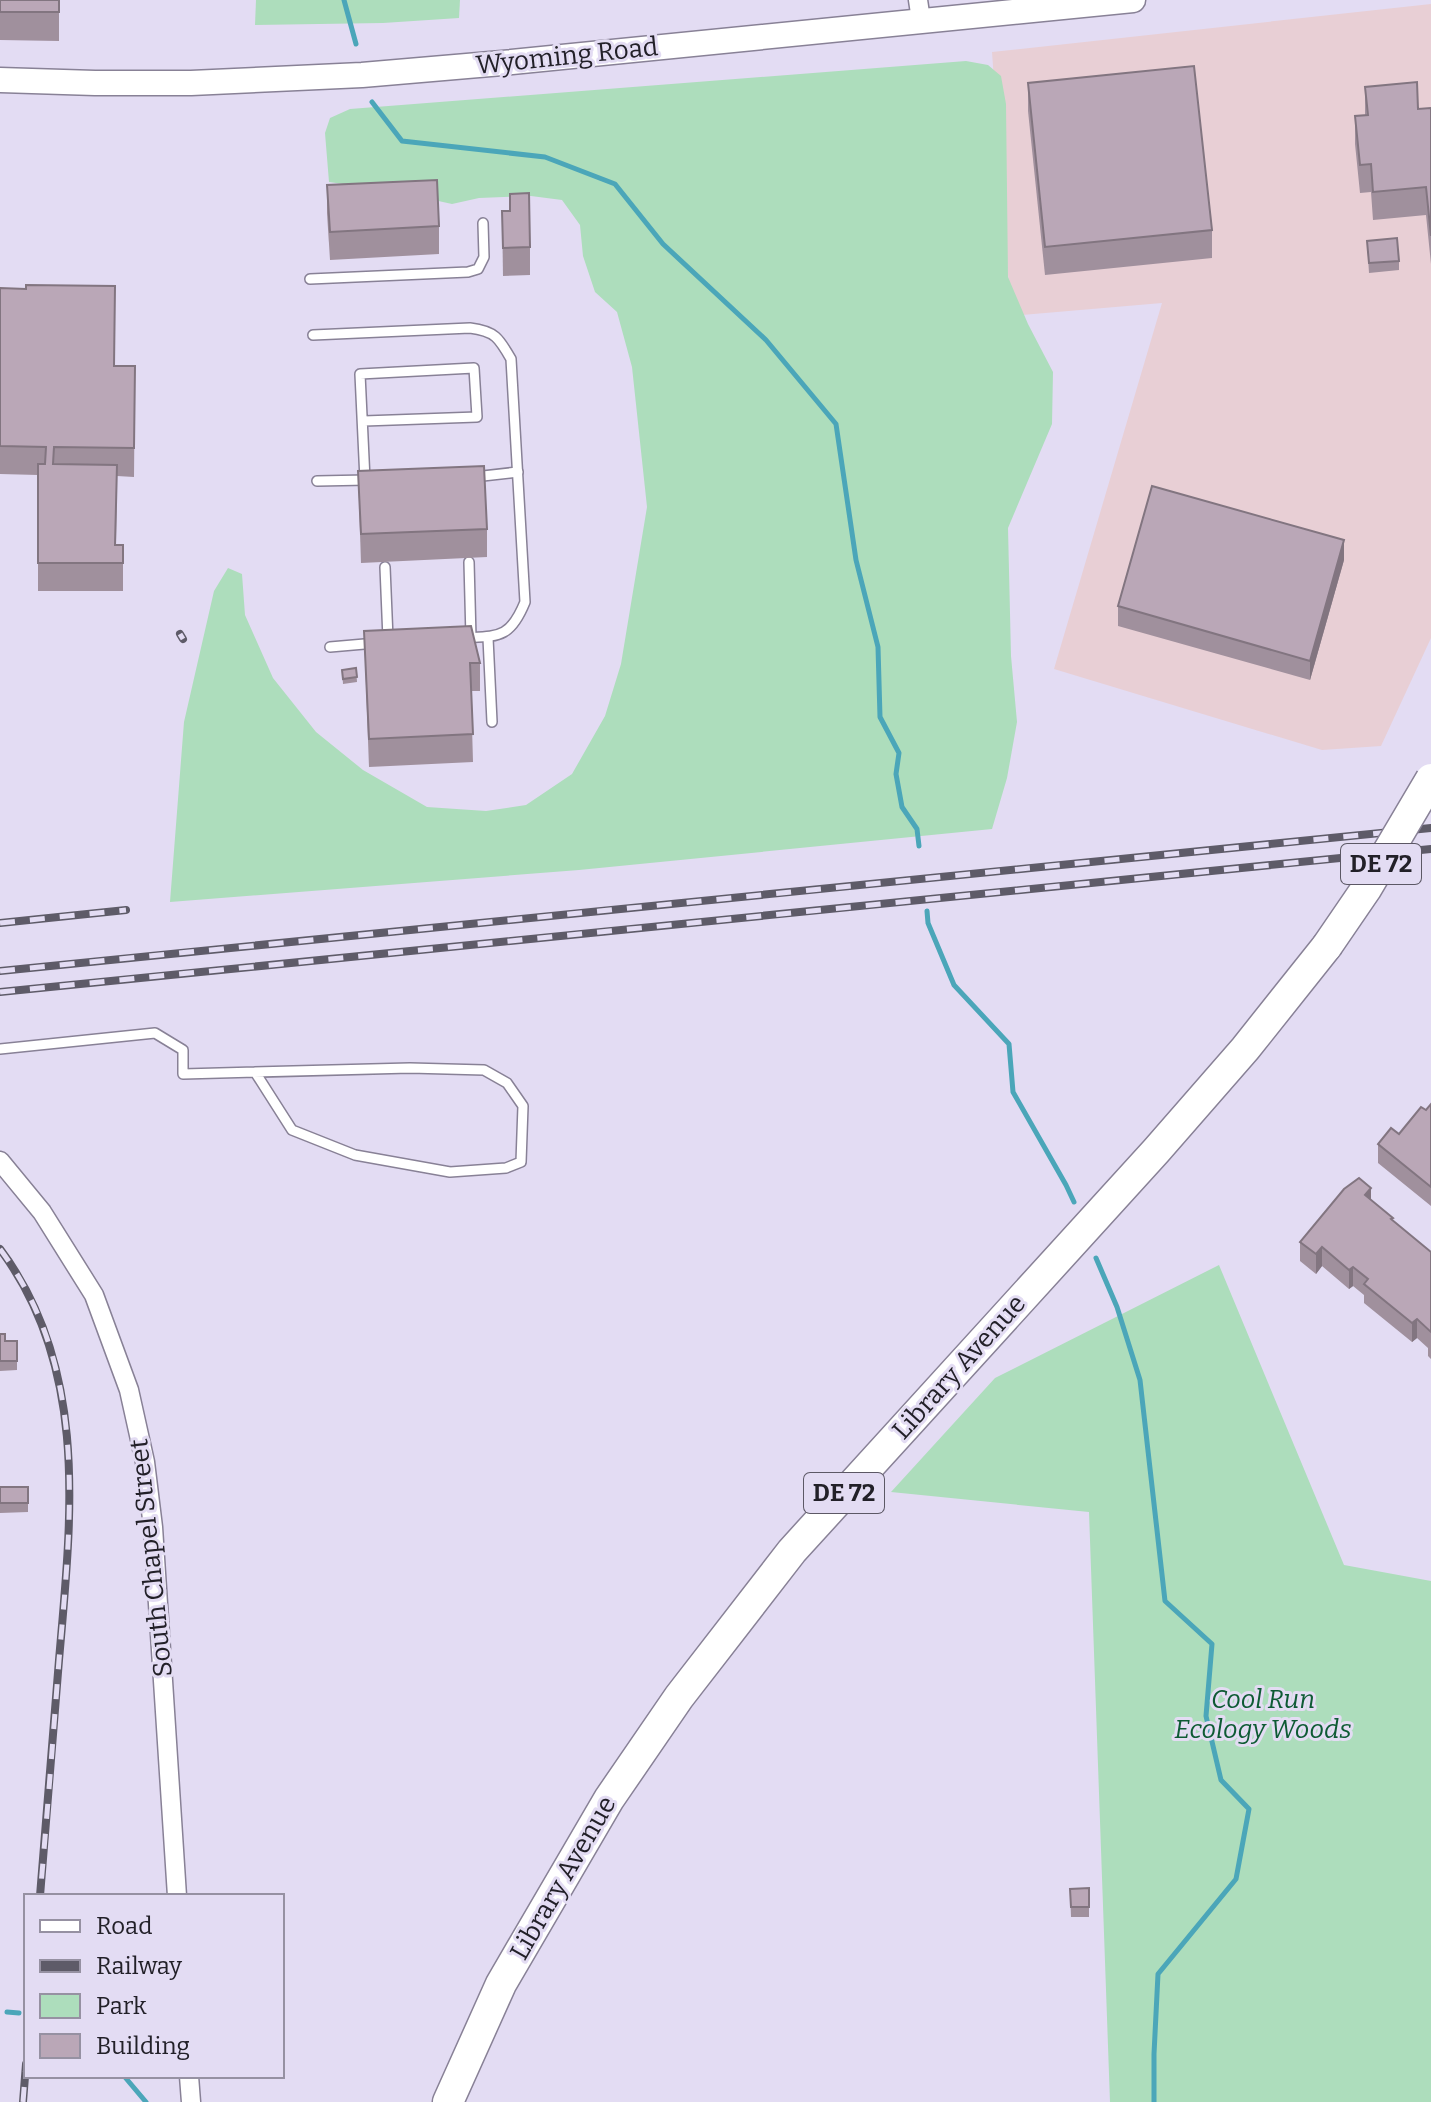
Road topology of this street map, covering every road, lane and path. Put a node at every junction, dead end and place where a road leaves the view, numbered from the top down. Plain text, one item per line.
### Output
1 (1133, 0) edge
2 (920, 10) edge
3 (0, 80) edge
4 (483, 223) dead end
5 (310, 279) dead end
6 (313, 335) dead end
7 (364, 421) junction
8 (518, 472) junction
9 (469, 478) edge
10 (380, 479) edge
11 (365, 480) junction
12 (317, 481) dead end
13 (469, 562) dead end
14 (385, 567) dead end
15 (471, 638) junction
16 (488, 638) junction
17 (457, 639) edge
18 (402, 642) edge
19 (388, 643) junction
20 (330, 647) dead end
21 (492, 722) dead end
22 (1431, 779) edge
23 (0, 1049) edge
24 (255, 1072) junction
25 (0, 1161) edge
26 (177, 1894) edge
27 (189, 2078) edge
28 (191, 2102) edge
29 (448, 2102) edge

1 - 2 street, Wyoming Road
2 - 3 street, Wyoming Road
4 - 5 lane
6 - 8 lane
7 - 7 lane
7 - 11 lane
8 - 9 lane
8 - 16 lane
10 - 11 lane
11 - 12 lane
13 - 15 lane
14 - 19 lane
15 - 16 lane
15 - 17 lane
16 - 21 lane
18 - 19 lane
19 - 20 lane
22 - 29 main road, Library Avenue / DE 72, bridge
23 - 24 lane
24 - 24 lane
25 - 26 street, South Chapel Street
27 - 28 street

